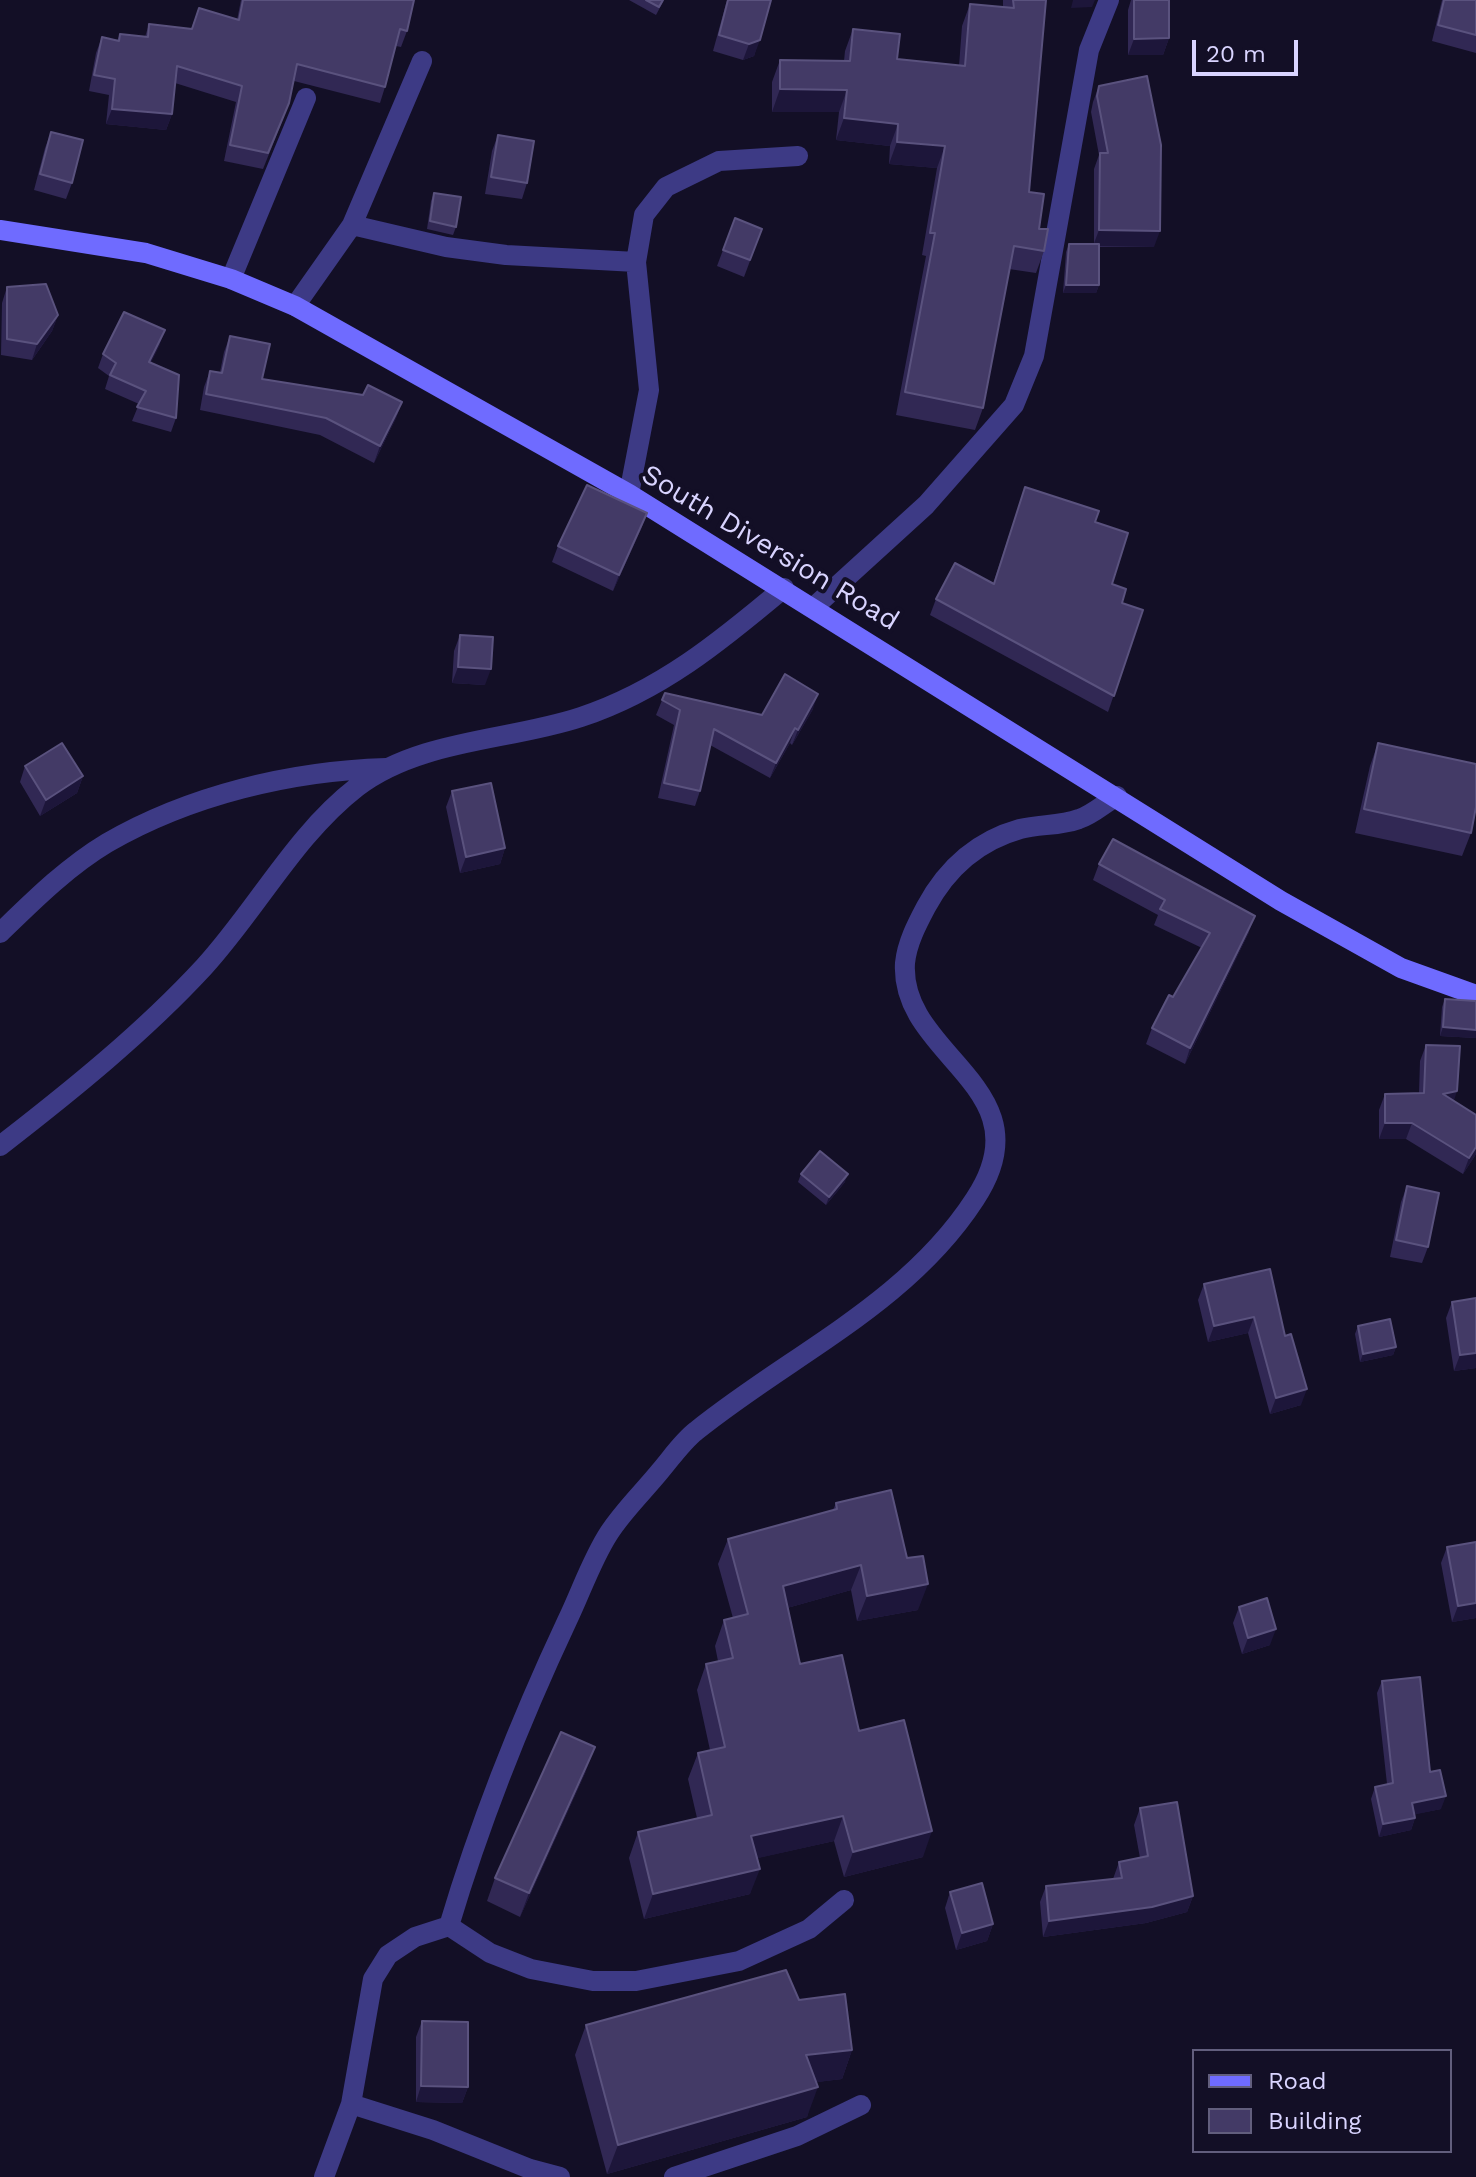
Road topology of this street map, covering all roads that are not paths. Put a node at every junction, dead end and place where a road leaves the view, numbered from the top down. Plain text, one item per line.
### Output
1 (1109, 0) edge
2 (422, 61) dead end
3 (306, 98) dead end
4 (798, 156) dead end
5 (352, 225) junction
6 (0, 230) edge
7 (636, 262) junction
8 (231, 279) junction
9 (295, 306) junction
10 (629, 494) junction
11 (784, 588) junction
12 (814, 607) junction
13 (388, 768) junction
14 (1117, 796) junction
15 (0, 933) edge
16 (1476, 995) edge
17 (0, 1146) edge
18 (844, 1900) dead end
19 (449, 1926) junction
20 (351, 2104) junction
21 (861, 2105) dead end
22 (324, 2177) edge
23 (560, 2177) edge
24 (674, 2177) edge

1 - 12 street
2 - 5 street
3 - 8 street
4 - 7 street
5 - 7 street
5 - 9 street
6 - 8 main road, South Diversion Road
7 - 10 street
8 - 9 main road, South Diversion Road
9 - 10 main road, South Diversion Road
10 - 11 main road, South Diversion Road
11 - 12 main road, South Diversion Road
11 - 13 street
12 - 14 main road, South Diversion Road
13 - 15 street
13 - 17 street
14 - 16 main road, South Diversion Road
14 - 19 street
18 - 19 street
19 - 20 street
20 - 22 street
20 - 23 street
21 - 24 street

